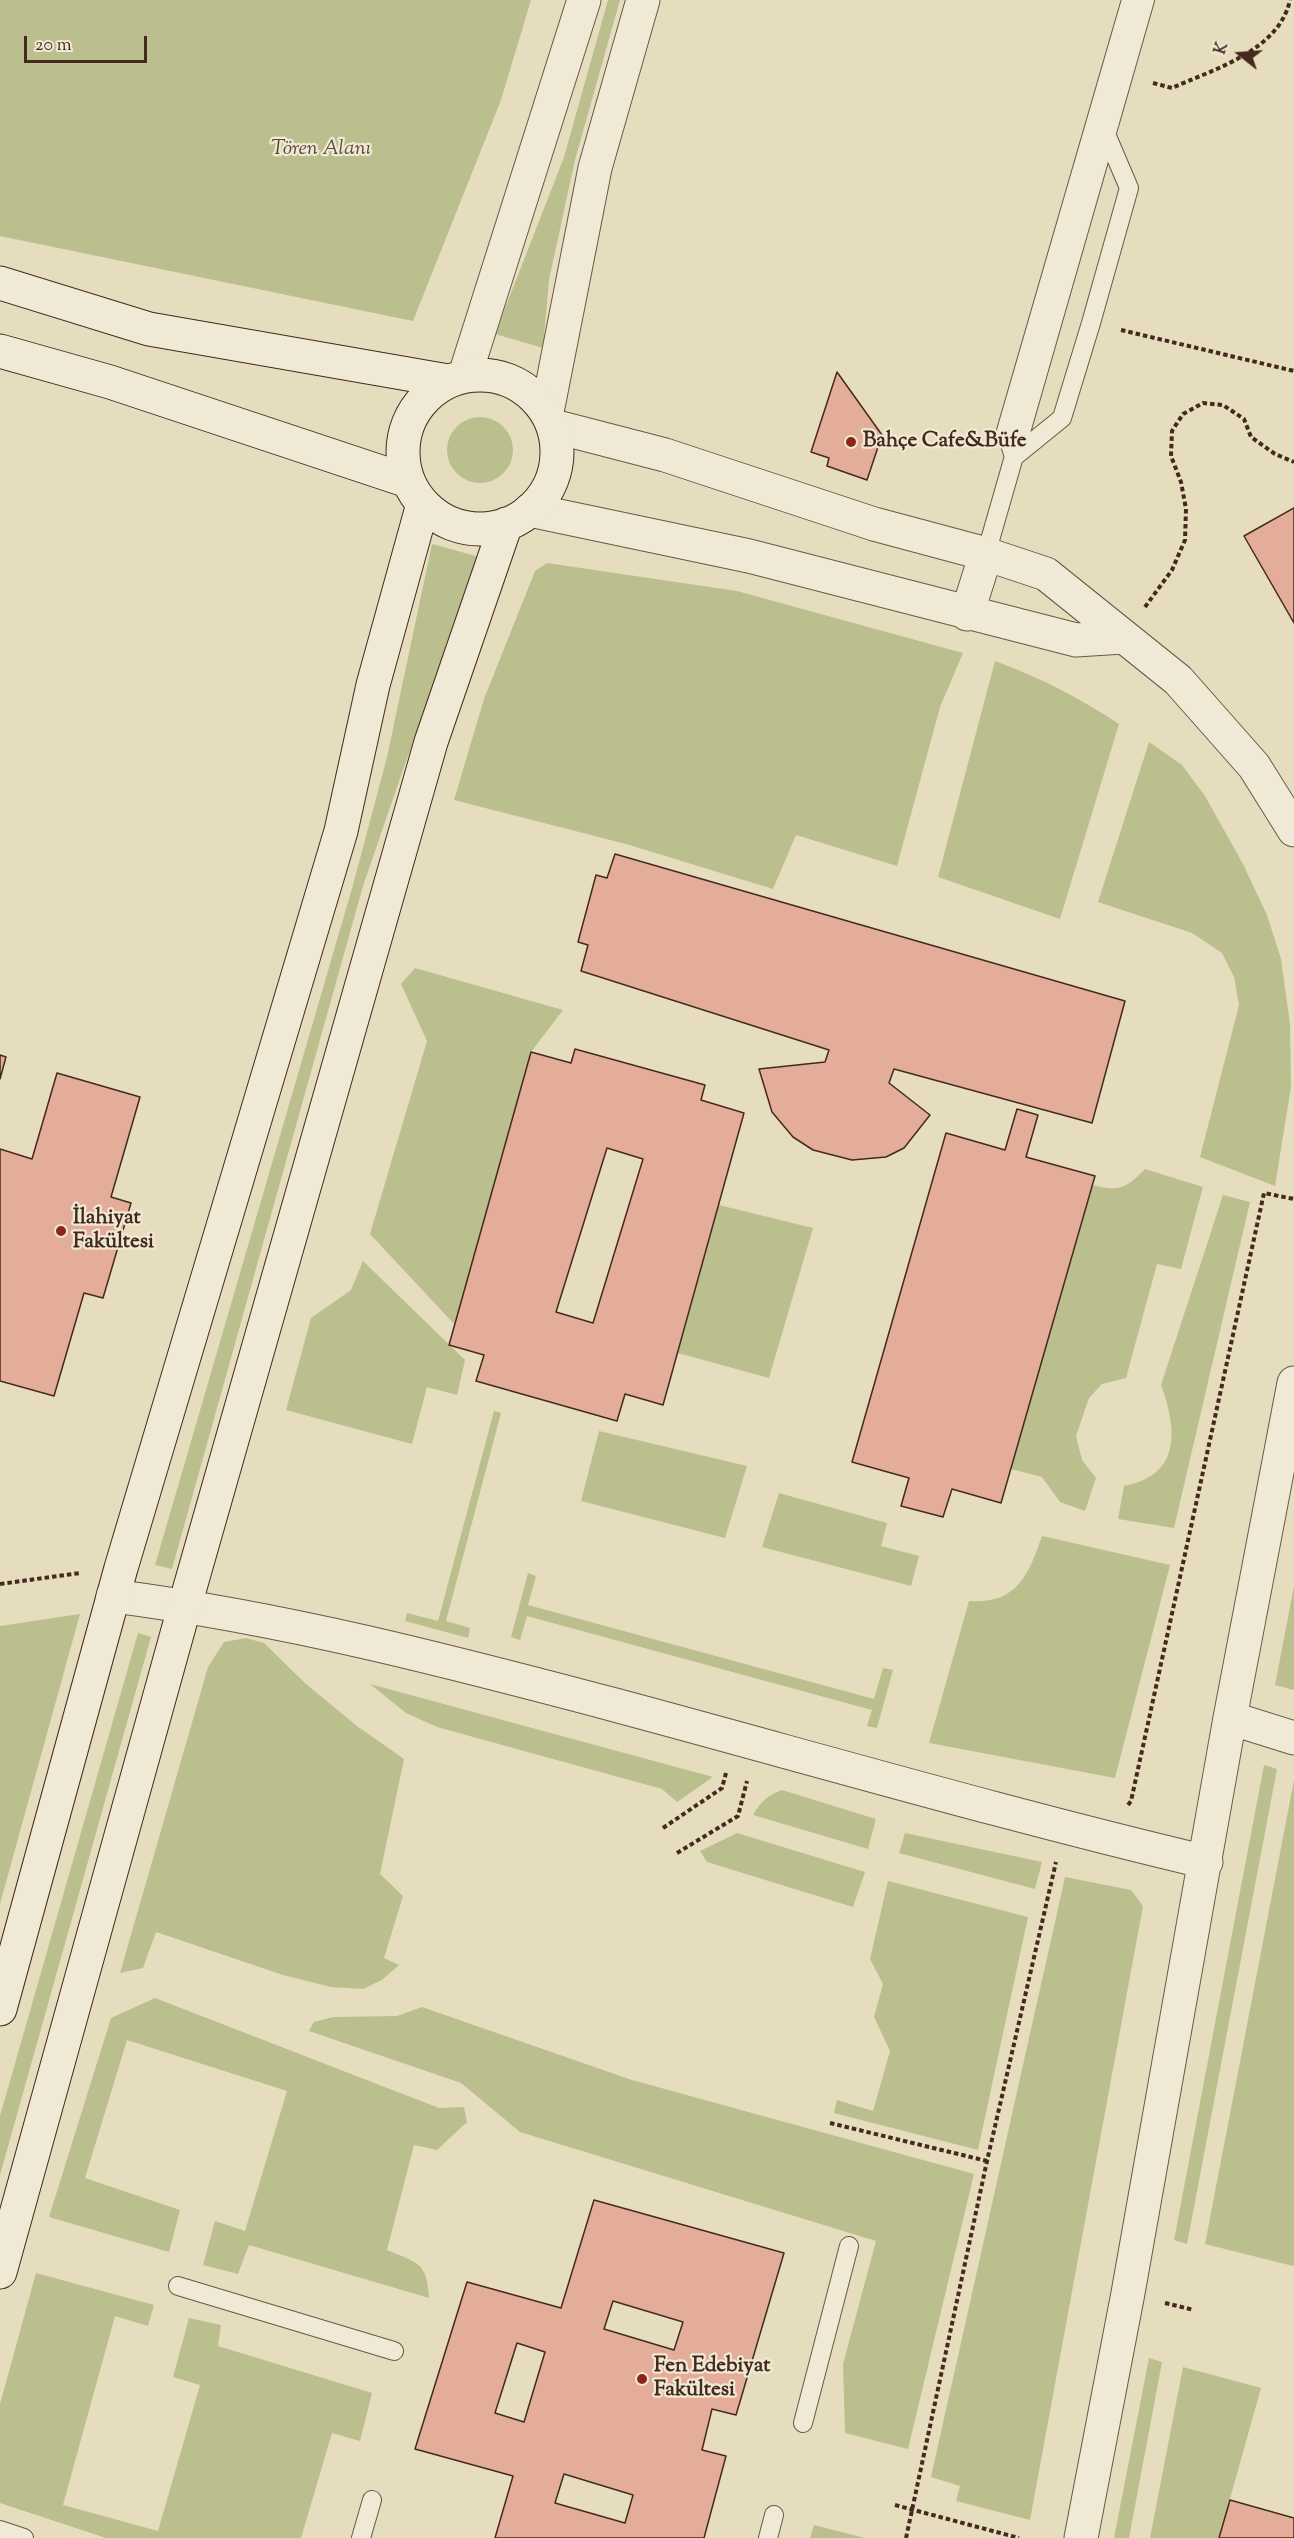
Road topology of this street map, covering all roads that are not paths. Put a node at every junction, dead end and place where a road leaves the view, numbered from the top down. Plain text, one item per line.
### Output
1 (584, 0) edge
2 (643, 0) edge
3 (1131, 0) edge
4 (1145, 0) edge
5 (1106, 134) junction
6 (0, 283) edge
7 (0, 351) edge
8 (457, 378) junction
9 (550, 419) junction
10 (1014, 457) junction
11 (416, 492) junction
12 (518, 517) junction
13 (986, 554) junction
14 (968, 614) junction
15 (1123, 637) junction
16 (1294, 830) edge
17 (1294, 1383) edge
18 (117, 1582) junction
19 (185, 1605) junction
20 (1230, 1718) junction
21 (1294, 1738) edge
22 (1206, 1862) junction
23 (0, 2009) edge
24 (5, 2234) edge
25 (849, 2246) dead end
26 (0, 2272) edge
27 (178, 2286) dead end
28 (394, 2351) dead end
29 (803, 2422) dead end
30 (372, 2500) dead end
31 (774, 2515) dead end
32 (0, 2530) edge
33 (24, 2538) edge
34 (361, 2538) edge
35 (768, 2538) edge
36 (1081, 2538) edge

1 - 8 street
2 - 9 street
3 - 10 lane
4 - 5 lane
5 - 10 lane
5 - 10 lane
6 - 8 street
7 - 11 street
8 - 9 street
8 - 11 street
9 - 12 street
9 - 13 street
10 - 13 lane
11 - 12 street
11 - 18 street
12 - 14 street
12 - 19 street
13 - 14 street
13 - 15 street
14 - 15 street
15 - 16 street
17 - 20 street
18 - 19 street
18 - 23 street
19 - 22 street
19 - 24 street
20 - 21 street
20 - 22 street
22 - 36 street
24 - 26 street
25 - 29 lane
27 - 28 lane
30 - 34 lane
31 - 35 lane
32 - 33 lane

